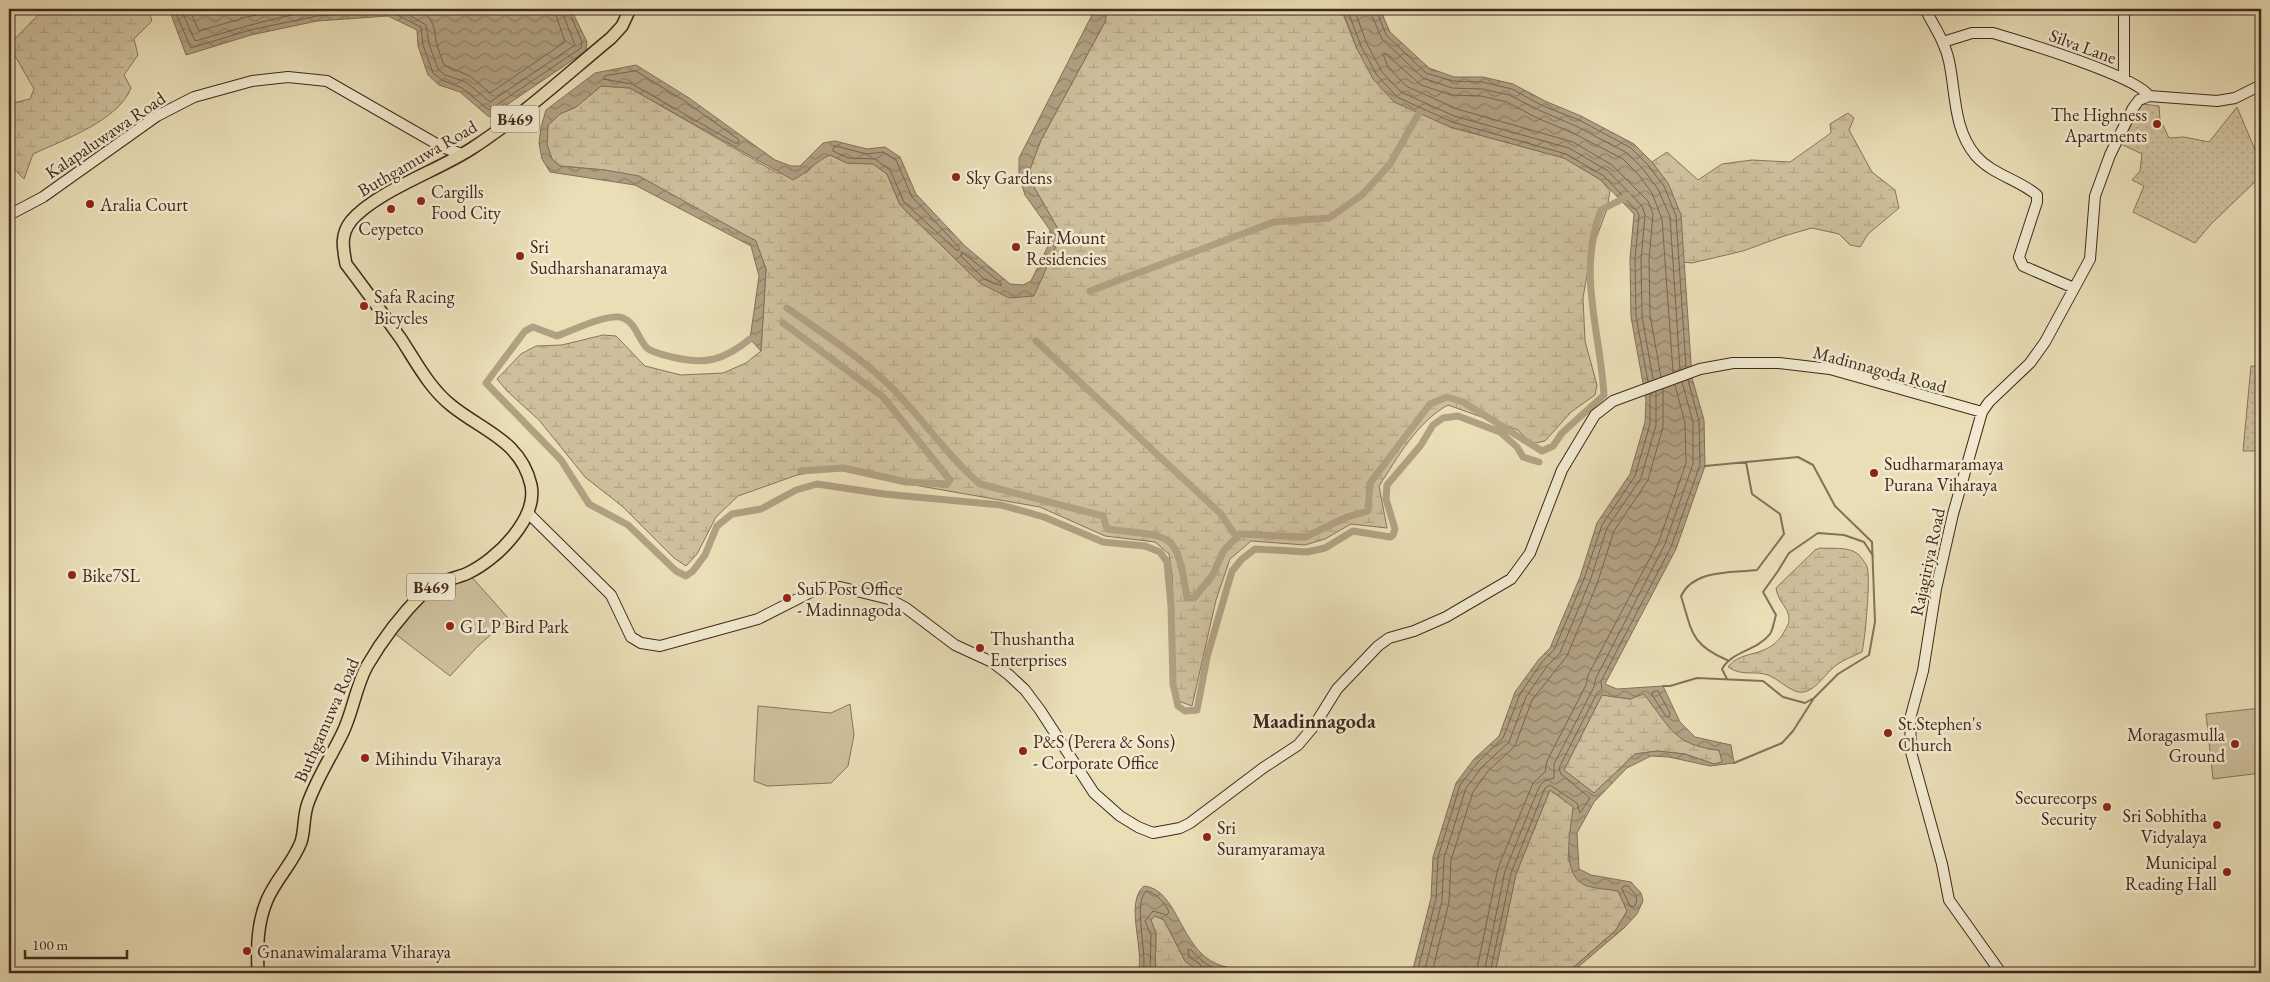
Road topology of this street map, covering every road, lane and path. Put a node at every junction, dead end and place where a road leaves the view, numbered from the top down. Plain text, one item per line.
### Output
1 (630, 9) edge
2 (1926, 9) edge
3 (2124, 9) edge
4 (1943, 42) junction
5 (2124, 79) junction
6 (2261, 85) edge
7 (2149, 96) junction
8 (442, 147) junction
9 (462, 154) junction
10 (444, 164) junction
11 (9, 215) edge
12 (2074, 288) junction
13 (1982, 412) junction
14 (528, 513) junction
15 (258, 973) edge
16 (2001, 973) edge

1 - 9 main road, Buthgamuwa Road / B469
2 - 4 street
3 - 5 street
4 - 5 street, Silva Lane
4 - 12 street
5 - 7 street, Silva Lane
6 - 7 street
7 - 12 street, Rajagiriya Road
8 - 9 street, Kalapaluwawa Road
8 - 10 street
8 - 11 street, Kalapaluwawa Road
9 - 10 main road, Buthgamuwa Road / B469
10 - 14 main road, Buthgamuwa Road / B469
12 - 13 street, Rajagiriya Road
13 - 14 street, Madinnagoda Road
13 - 16 street, Rajagiriya Road
14 - 15 main road, Buthgamuwa Road / B469

